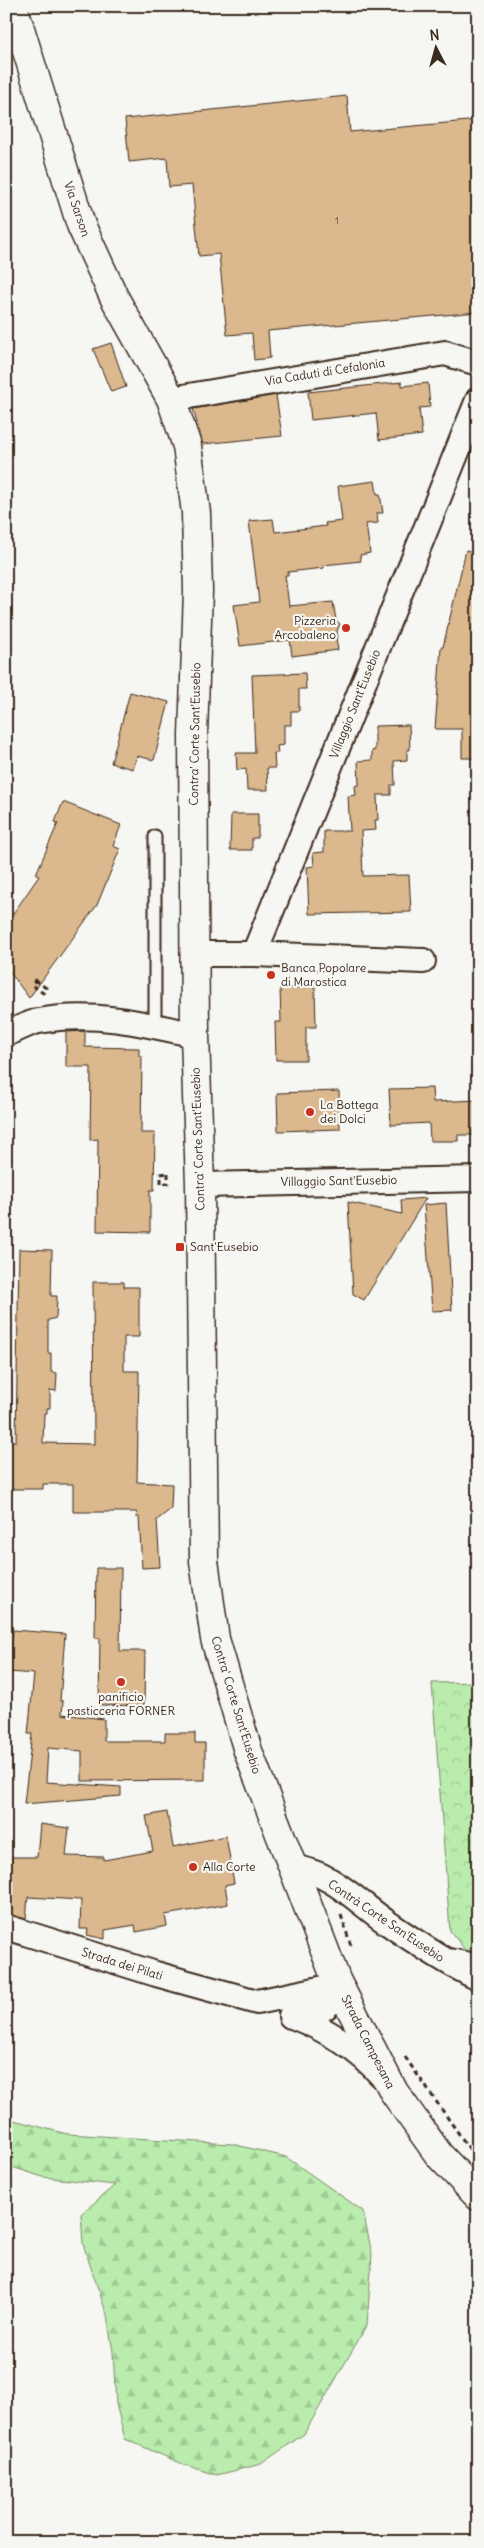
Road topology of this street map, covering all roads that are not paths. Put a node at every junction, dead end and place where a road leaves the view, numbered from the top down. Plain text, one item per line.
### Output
1 (13, 6) edge
2 (478, 363) edge
3 (171, 400) junction
4 (478, 400) edge
5 (155, 836) dead end
6 (195, 954) junction
7 (254, 954) junction
8 (423, 962) dead end
9 (155, 1026) junction
10 (6, 1034) edge
11 (195, 1035) junction
12 (478, 1179) edge
13 (200, 1185) junction
14 (293, 1868) junction
15 (6, 1928) edge
16 (424, 1947) junction
17 (478, 1960) edge
18 (478, 1978) edge
19 (339, 1985) junction
20 (247, 2001) junction
21 (291, 2016) junction
22 (390, 2084) junction
23 (478, 2196) edge

1 - 3 street, Via Sarson
2 - 3 street, Via Caduti di Cefalonia
3 - 6 street, Contra' Corte Sant'Eusebio
4 - 7 street, Villaggio Sant'Eusebio
5 - 9 lane
6 - 7 street
6 - 11 street, Contra' Corte Sant'Eusebio
7 - 8 street
9 - 10 street
9 - 11 street
11 - 13 street, Contra' Corte Sant'Eusebio
12 - 13 street, Villaggio Sant'Eusebio
13 - 14 street, Contra' Corte Sant'Eusebio
14 - 16 street, Contrà Corte San'Eusebio
14 - 19 street, Strada Campesana
15 - 20 street, Strada dei Pilati
16 - 17 lane
16 - 18 street, Contrà Corte San'Eusebio
19 - 20 street, Strada dei Pilati
19 - 21 street, Strada dei Pilati
19 - 22 street, Strada Campesana
20 - 21 street, Strada dei Pilati
21 - 22 street, Strada dei Pilati
22 - 23 street, Strada Campesana

